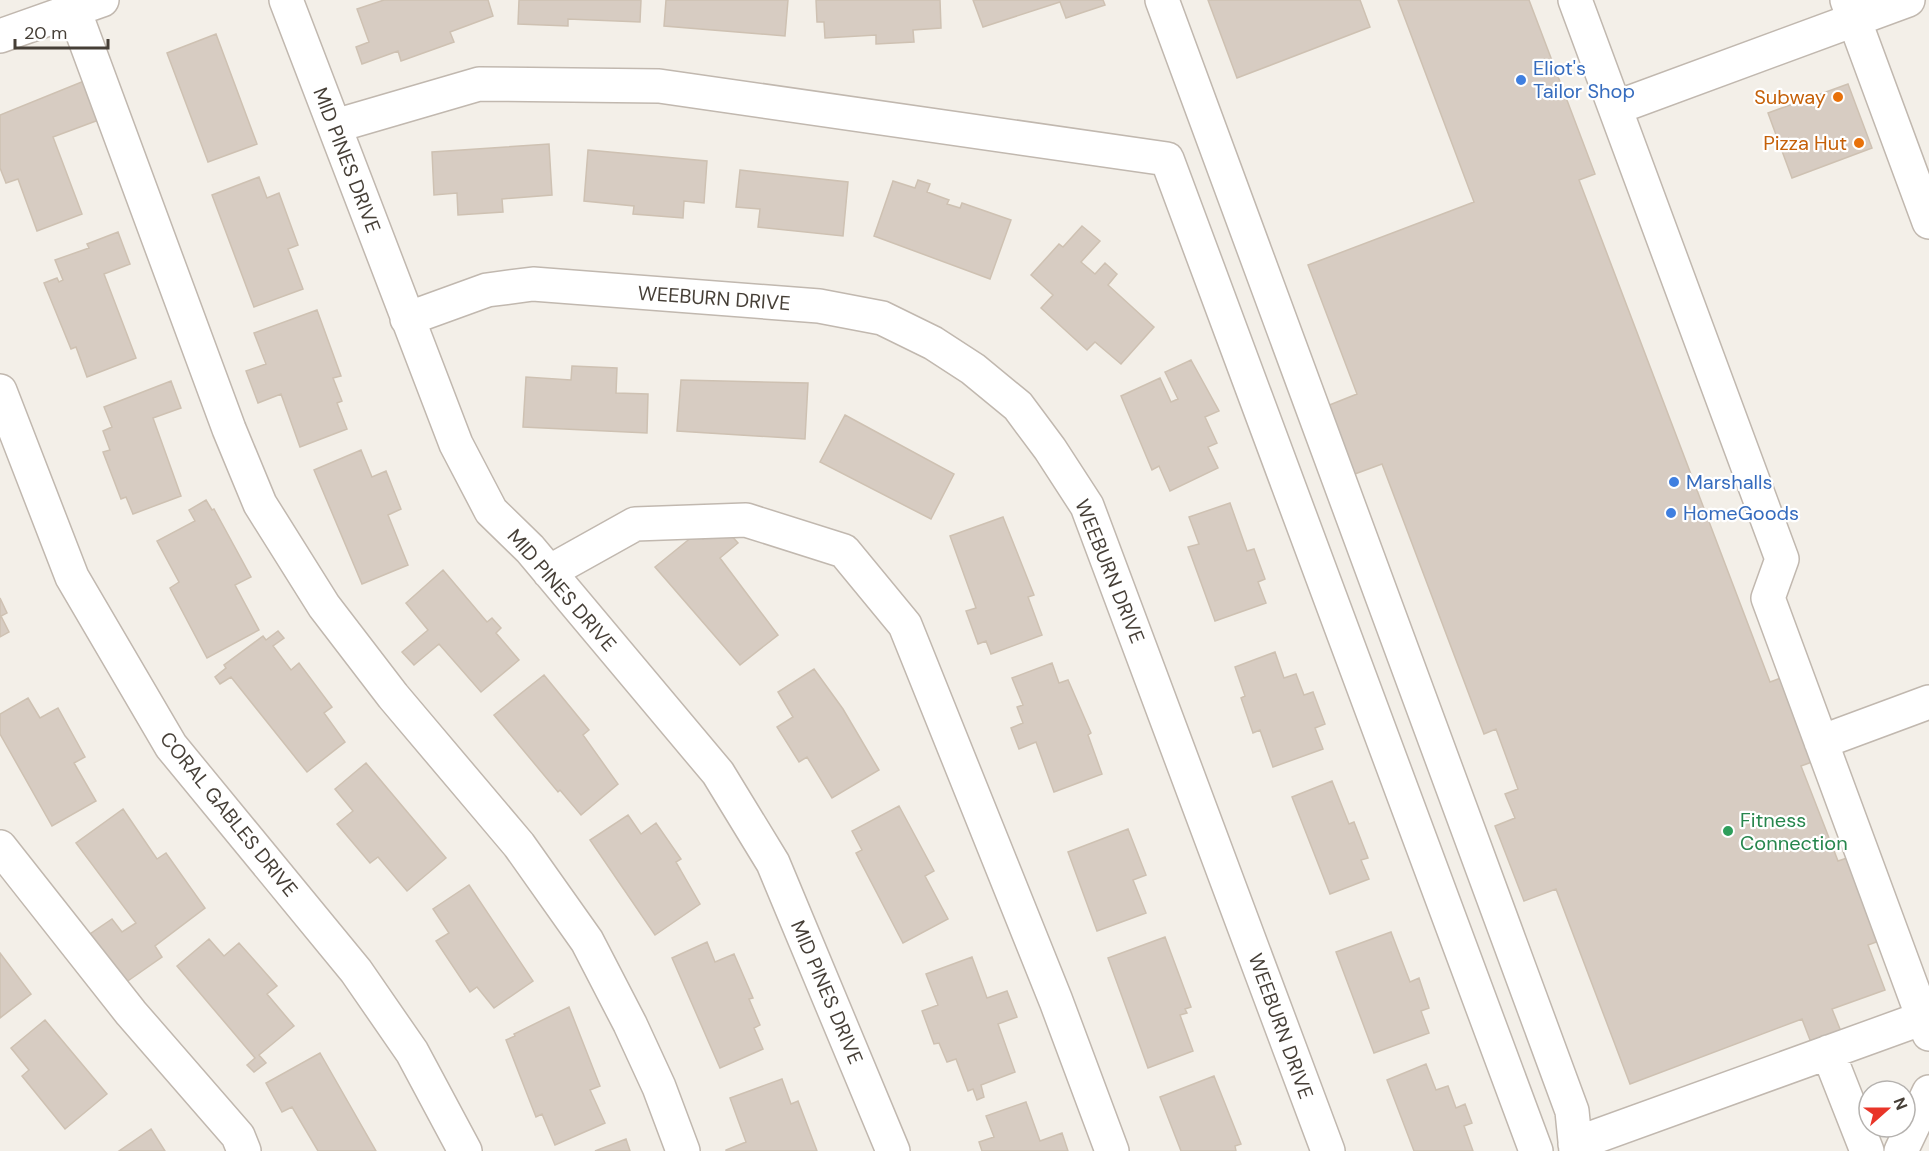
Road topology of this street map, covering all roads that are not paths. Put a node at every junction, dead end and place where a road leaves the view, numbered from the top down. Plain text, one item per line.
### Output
1 (286, 0) edge
2 (1162, 0) edge
3 (1575, 0) edge
4 (1908, 0) edge
5 (88, 5) edge
6 (1851, 10) edge
7 (0, 36) edge
8 (1615, 108) junction
9 (335, 126) junction
10 (1929, 222) edge
11 (407, 320) junction
12 (0, 391) edge
13 (12, 460) edge
14 (549, 572) junction
15 (1929, 702) edge
16 (1821, 742) junction
17 (0, 847) edge
18 (1926, 1026) edge
19 (1828, 1052) junction
20 (1929, 1092) edge
21 (1576, 1147) edge
22 (244, 1151) edge
23 (465, 1151) edge
24 (683, 1151) edge
25 (893, 1151) edge
26 (1112, 1151) edge
27 (1328, 1151) edge
28 (1536, 1151) edge
29 (1867, 1151) edge
30 (1901, 1151) edge

1 - 9 street, MID PINES DRIVE
2 - 21 street
3 - 8 street
4 - 6 street
5 - 7 street
5 - 24 street
6 - 8 street
6 - 10 street
8 - 16 street
9 - 11 street, MID PINES DRIVE
9 - 28 street
11 - 14 street, MID PINES DRIVE
11 - 27 street, WEEBURN DRIVE
12 - 13 street, CORAL GABLES DRIVE
13 - 23 street, CORAL GABLES DRIVE
14 - 25 street, MID PINES DRIVE
14 - 26 street
15 - 16 street
16 - 18 street
17 - 22 street
18 - 19 street
19 - 21 street
19 - 29 street
20 - 30 street

